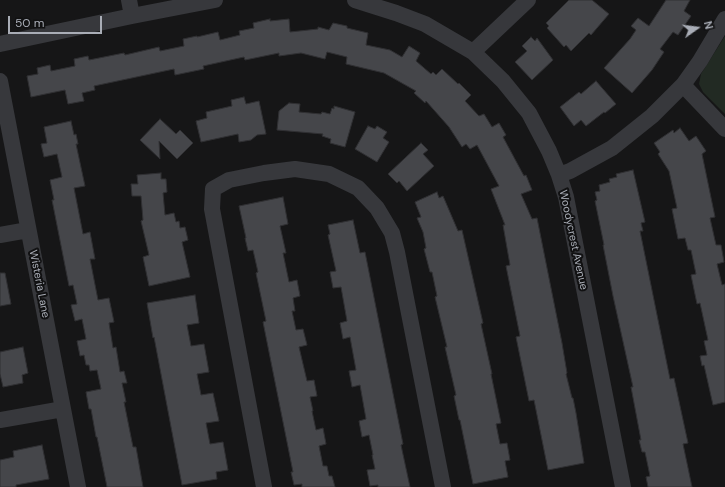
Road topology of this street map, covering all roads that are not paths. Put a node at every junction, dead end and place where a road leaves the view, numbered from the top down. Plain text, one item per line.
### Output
1 (215, 0) edge
2 (355, 0) edge
3 (528, 0) edge
4 (130, 8) edge
5 (725, 19) edge
6 (0, 44) edge
7 (473, 52) junction
8 (0, 80) edge
9 (684, 85) junction
10 (725, 129) edge
11 (558, 175) junction
12 (28, 230) junction
13 (0, 235) edge
14 (63, 409) junction
15 (0, 420) edge
16 (619, 486) edge
17 (78, 487) edge
18 (264, 487) edge
19 (443, 487) edge

1 - 4 street
2 - 7 street, Woodycrest Avenue
3 - 7 street
4 - 6 street
5 - 9 street
7 - 11 street, Woodycrest Avenue
8 - 12 street, Wisteria Lane
9 - 10 street
9 - 11 street
11 - 16 street, Woodycrest Avenue
12 - 13 street
12 - 14 street, Wisteria Lane
14 - 15 street
14 - 17 street, Wisteria Lane
18 - 19 street

